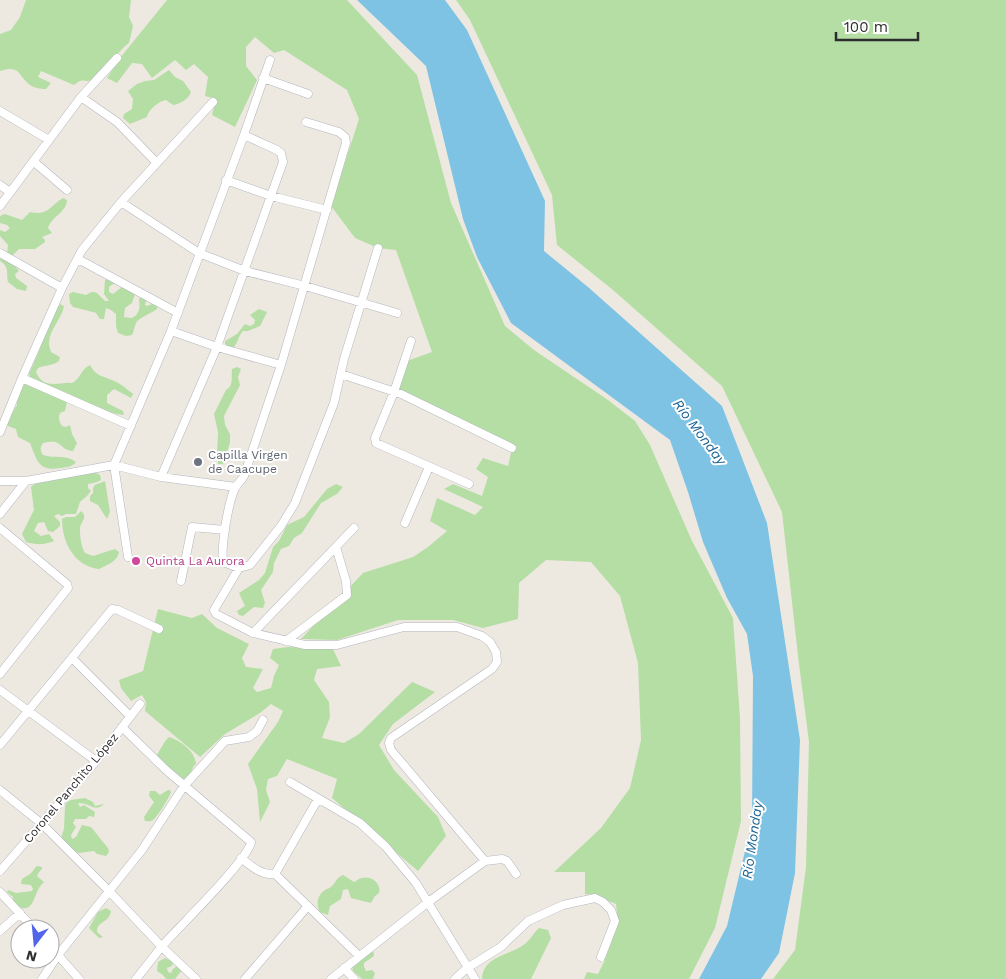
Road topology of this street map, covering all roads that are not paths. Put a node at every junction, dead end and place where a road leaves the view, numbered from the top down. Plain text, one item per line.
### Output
1 (117, 58) dead end
2 (270, 60) dead end
3 (263, 78) junction
4 (308, 94) dead end
5 (82, 97) junction
6 (213, 102) dead end
7 (0, 112) edge
8 (306, 122) dead end
9 (244, 135) junction
10 (49, 140) junction
11 (33, 161) junction
12 (157, 163) junction
13 (226, 180) junction
14 (0, 185) edge
15 (67, 190) dead end
16 (10, 192) junction
17 (272, 196) junction
18 (121, 202) junction
19 (0, 206) edge
20 (327, 210) junction
21 (378, 248) dead end
22 (199, 253) junction
23 (0, 254) edge
24 (78, 259) junction
25 (245, 270) junction
26 (305, 286) junction
27 (62, 288) junction
28 (361, 303) junction
29 (178, 313) junction
30 (396, 313) dead end
31 (171, 331) junction
32 (411, 341) dead end
33 (217, 347) junction
34 (281, 365) junction
35 (341, 374) junction
36 (22, 378) junction
37 (394, 392) junction
38 (131, 426) junction
39 (0, 432) edge
40 (512, 448) dead end
41 (114, 465) junction
42 (429, 467) junction
43 (161, 477) junction
44 (0, 481) edge
45 (26, 481) junction
46 (469, 484) dead end
47 (236, 487) junction
48 (0, 514) edge
49 (405, 523) dead end
50 (0, 528) edge
51 (354, 528) dead end
52 (225, 530) junction
53 (336, 547) junction
54 (128, 557) dead end
55 (239, 568) junction
56 (181, 581) dead end
57 (159, 629) dead end
58 (253, 633) junction
59 (286, 641) junction
60 (72, 658) junction
61 (0, 674) edge
62 (0, 690) edge
63 (140, 704) dead end
64 (28, 711) junction
65 (130, 716) junction
66 (263, 720) dead end
67 (122, 727) junction
68 (0, 745) edge
69 (96, 761) junction
70 (290, 782) dead end
71 (184, 786) junction
72 (0, 790) edge
73 (318, 799) junction
74 (42, 824) junction
75 (241, 858) junction
76 (485, 861) junction
77 (0, 871) edge
78 (275, 874) junction
79 (516, 874) dead end
80 (0, 892) edge
81 (110, 892) junction
82 (427, 902) junction
83 (308, 906) junction
84 (20, 913) junction
85 (25, 919) edge
86 (0, 931) edge
87 (162, 947) junction
88 (60, 953) edge
89 (359, 956) junction
90 (60, 957) edge
91 (601, 957) dead end
92 (344, 968) junction
93 (467, 968) junction
94 (78, 979) edge
95 (136, 979) edge
96 (196, 979) edge
97 (245, 979) edge
98 (331, 979) edge
99 (354, 979) edge
100 (455, 979) edge
101 (475, 979) edge

1 - 5 street
2 - 3 street
3 - 4 street
3 - 9 street
5 - 10 street
5 - 12 street
6 - 12 street
7 - 10 street
8 - 20 street
9 - 13 street
9 - 17 street
10 - 11 street
11 - 15 street
11 - 16 street
12 - 18 street
13 - 17 street
13 - 22 street
14 - 16 street
16 - 19 street
17 - 20 street
17 - 25 street
18 - 22 street
18 - 24 street
20 - 26 street
21 - 28 street
22 - 25 street
22 - 29 street
23 - 27 street
24 - 27 street
24 - 29 street
25 - 26 street
25 - 33 street
26 - 28 street
26 - 34 street
27 - 36 street
28 - 30 street
28 - 35 street
29 - 31 street
31 - 33 street
31 - 38 street
32 - 37 street
33 - 34 street
33 - 43 street
34 - 47 street
35 - 37 street
35 - 55 street
36 - 38 street
36 - 39 street
37 - 40 street
37 - 42 street
38 - 41 street
41 - 43 street
41 - 45 street
41 - 54 street
42 - 46 street
42 - 49 street
43 - 47 street
44 - 45 street
45 - 48 street
47 - 52 street
50 - 61 street
51 - 53 street
52 - 55 street
52 - 56 street
53 - 58 street
53 - 59 street
55 - 58 street
57 - 60 street
58 - 59 street
59 - 76 street
60 - 64 street
60 - 65 street
62 - 64 street
63 - 65 street, Coronel Panchito López
64 - 68 street
64 - 69 street
65 - 67 street, Coronel Panchito López
66 - 71 street
67 - 69 street, Coronel Panchito López
67 - 71 street
69 - 74 street, Coronel Panchito López
70 - 73 street
71 - 75 street
71 - 81 street
72 - 74 street
73 - 78 street
73 - 82 street
74 - 77 street, Coronel Panchito López
74 - 81 street
75 - 78 street
75 - 87 street
76 - 79 street
76 - 82 street
78 - 83 street
80 - 84 street
81 - 87 street
81 - 88 street
82 - 89 street
82 - 93 street
83 - 89 street
83 - 97 street
84 - 85 street
84 - 86 street
87 - 95 street
87 - 96 street
89 - 92 street
90 - 94 street
91 - 93 street
92 - 98 street
92 - 99 street
93 - 100 street
93 - 101 street

